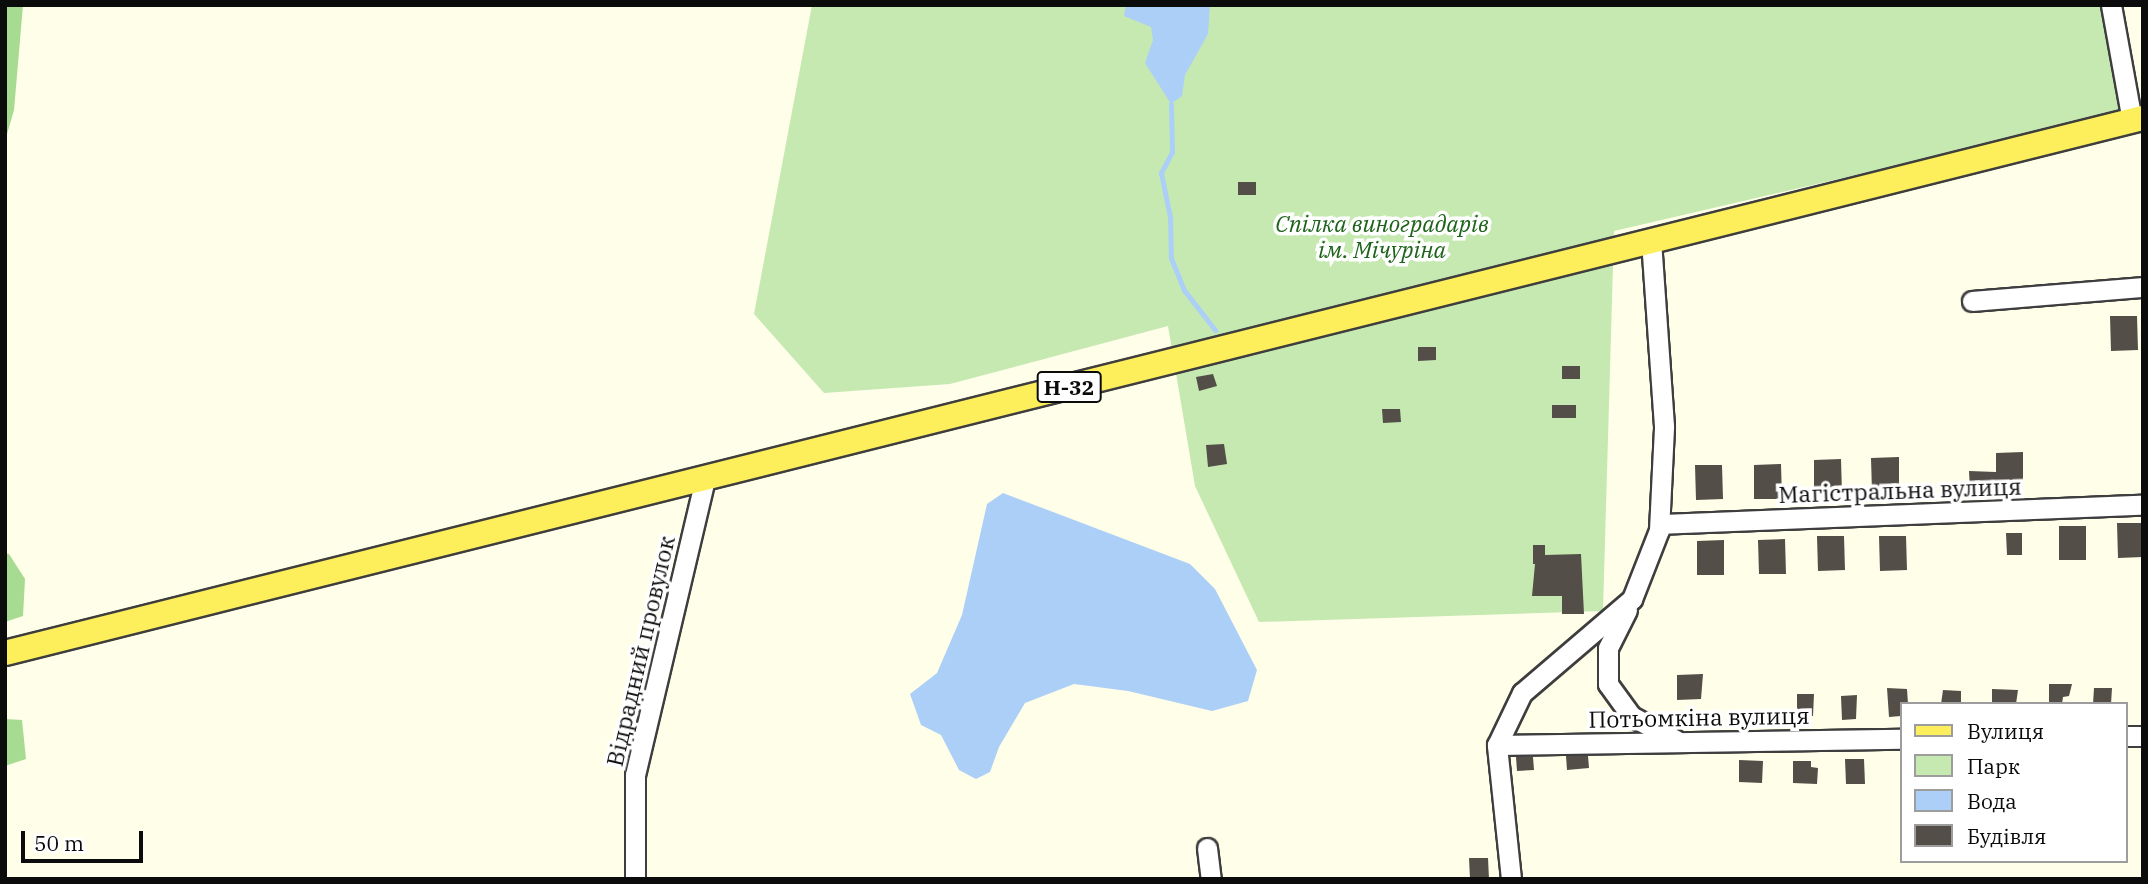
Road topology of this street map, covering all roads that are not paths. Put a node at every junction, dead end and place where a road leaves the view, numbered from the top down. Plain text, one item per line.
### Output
1 (2111, 5) edge
2 (2138, 120) edge
3 (1651, 242) junction
4 (2143, 287) edge
5 (1972, 301) dead end
6 (705, 478) junction
7 (2143, 505) edge
8 (1660, 524) junction
9 (1632, 599) junction
10 (5, 653) edge
11 (1899, 739) edge
12 (1681, 742) junction
13 (1497, 745) junction
14 (1207, 848) dead end
15 (635, 879) edge
16 (1211, 879) edge
17 (1511, 879) edge

1 - 2 street
2 - 3 main road, Н-32
3 - 6 main road, Н-32
3 - 8 street
4 - 5 street
6 - 10 main road, Н-32
6 - 15 street, Відрадний провулок
7 - 8 street, Магістральна вулиця
8 - 9 street
9 - 12 street
9 - 13 street
11 - 12 street, Потьомкіна вулиця
12 - 13 street, Потьомкіна вулиця
13 - 17 street
14 - 16 street

